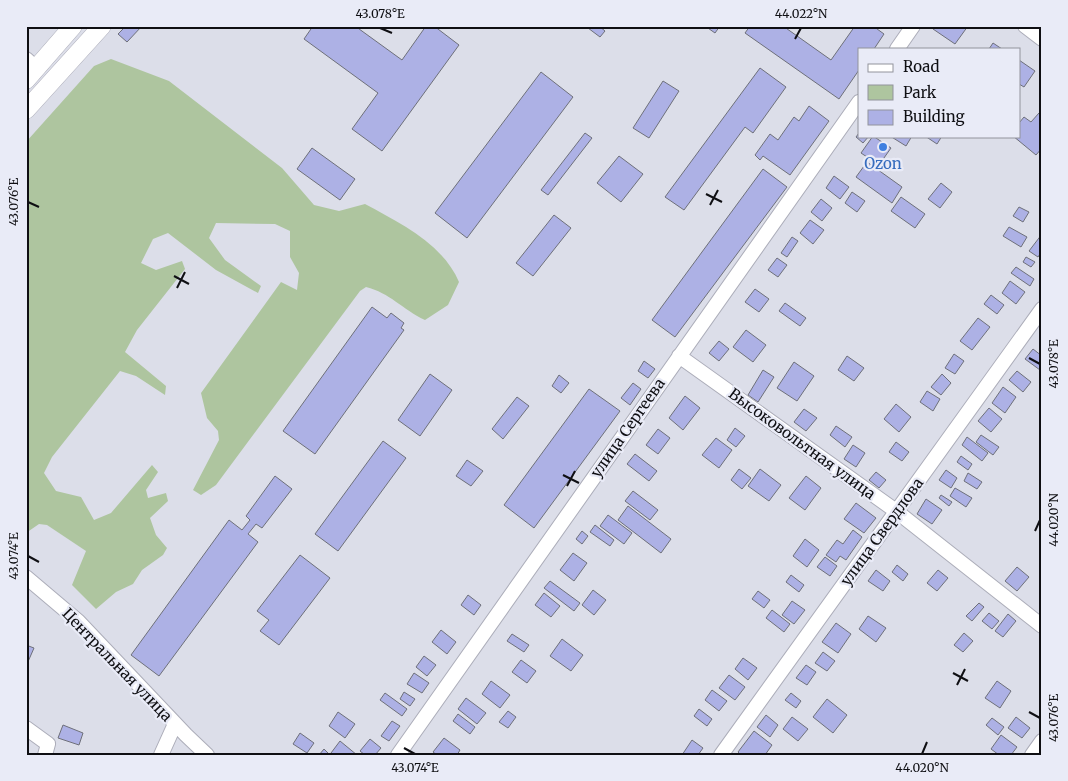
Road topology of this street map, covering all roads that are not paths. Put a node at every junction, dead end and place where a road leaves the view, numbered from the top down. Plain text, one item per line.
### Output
1 (73, 26) edge
2 (102, 26) edge
3 (913, 26) edge
4 (1024, 26) edge
5 (1042, 39) edge
6 (898, 48) edge
7 (30, 69) edge
8 (858, 103) edge
9 (26, 110) edge
10 (1042, 309) edge
11 (679, 356) junction
12 (896, 511) junction
13 (26, 577) edge
14 (1042, 626) edge
15 (175, 724) junction
16 (26, 728) edge
17 (1042, 741) edge
18 (45, 755) edge
19 (161, 755) edge
20 (207, 755) edge
21 (398, 755) edge
22 (721, 755) edge
23 (1032, 755) edge

1 - 7 main road
2 - 9 main road
3 - 6 street
4 - 5 street
8 - 11 street, улица Сергеева
10 - 12 street, улица Свердлова
11 - 12 street, Высоковольтная улица
11 - 21 street, улица Сергеева
12 - 14 street, Высоковольтная улица
12 - 22 street, улица Свердлова
13 - 15 street, Центральная улица
15 - 19 street
15 - 20 street, Центральная улица
16 - 18 street
17 - 23 street

